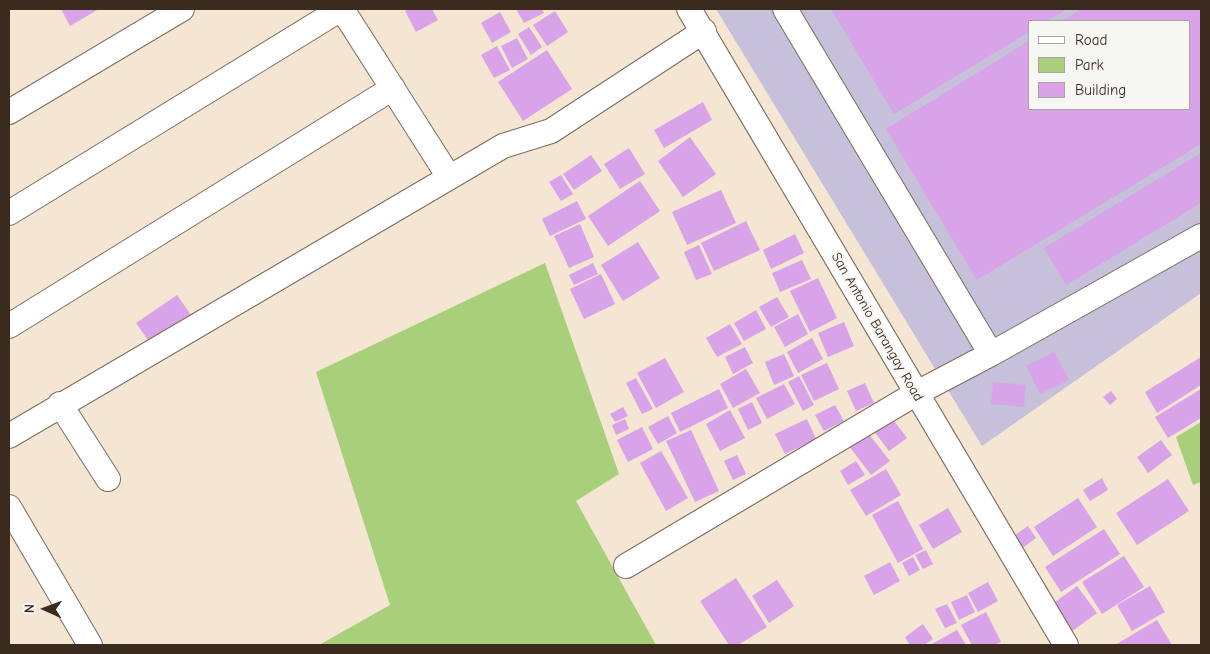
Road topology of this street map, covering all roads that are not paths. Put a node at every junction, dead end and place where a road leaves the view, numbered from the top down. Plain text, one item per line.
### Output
1 (182, 9) edge
2 (342, 9) edge
3 (689, 9) edge
4 (785, 9) edge
5 (704, 31) junction
6 (393, 88) junction
7 (9, 112) edge
8 (449, 177) junction
9 (9, 213) edge
10 (1201, 236) edge
11 (9, 326) edge
12 (991, 354) junction
13 (915, 394) junction
14 (60, 404) junction
15 (9, 436) edge
16 (108, 479) dead end
17 (9, 507) edge
18 (626, 566) dead end
19 (90, 645) edge
20 (1066, 645) edge

1 - 7 street
2 - 6 street
2 - 9 street
3 - 5 street, San Antonio Barangay Road
4 - 12 street
5 - 8 street
5 - 13 street, San Antonio Barangay Road
6 - 8 street
6 - 11 street
8 - 14 street
10 - 12 street
12 - 13 street
13 - 18 street
13 - 20 street, San Antonio Barangay Road
14 - 15 street
14 - 16 street
17 - 19 street

